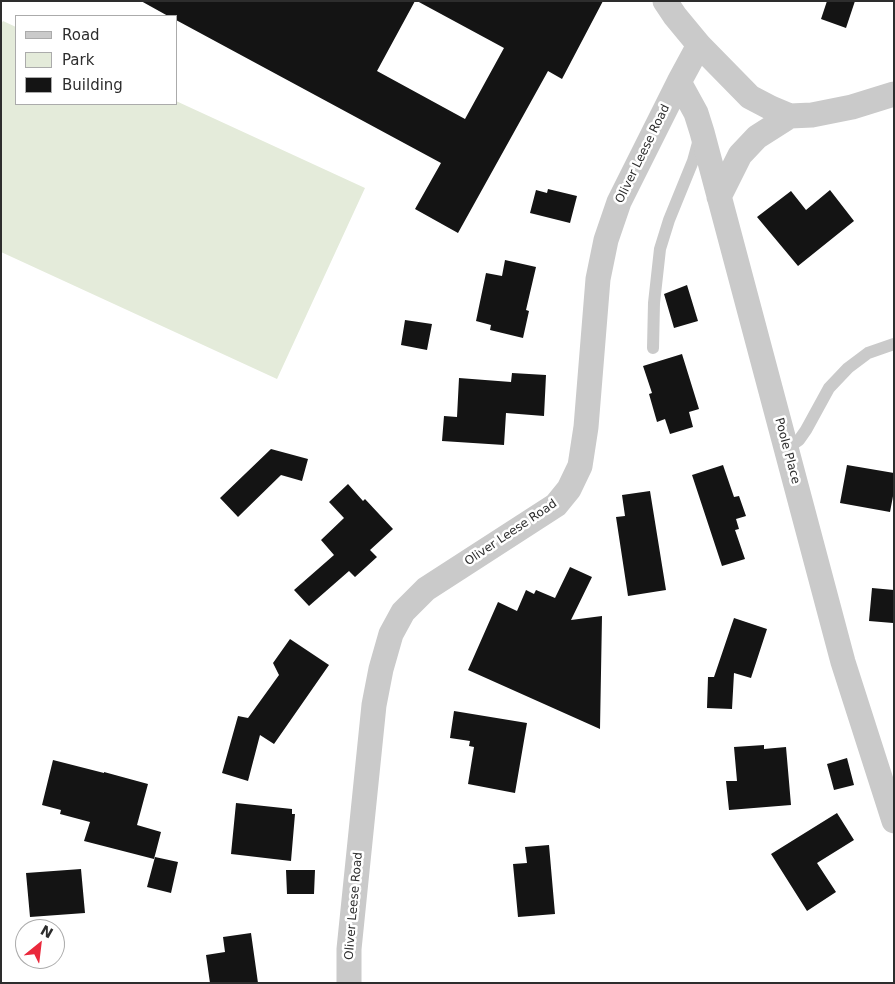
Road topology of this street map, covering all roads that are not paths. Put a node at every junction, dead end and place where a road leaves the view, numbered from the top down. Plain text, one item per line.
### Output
1 (665, 1) edge
2 (699, 46) junction
3 (679, 82) junction
4 (894, 94) edge
5 (790, 116) junction
6 (702, 132) junction
7 (719, 197) junction
8 (894, 344) edge
9 (653, 348) dead end
10 (786, 449) junction
11 (894, 821) edge
12 (349, 983) edge

1 - 2 street
2 - 3 street, Oliver Leese Road
2 - 5 street
3 - 6 street, Poole Place
3 - 12 street, Oliver Leese Road
4 - 5 street
5 - 7 street
6 - 7 street, Poole Place
6 - 9 lane
7 - 10 street, Poole Place
8 - 10 lane
10 - 11 street, Poole Place

